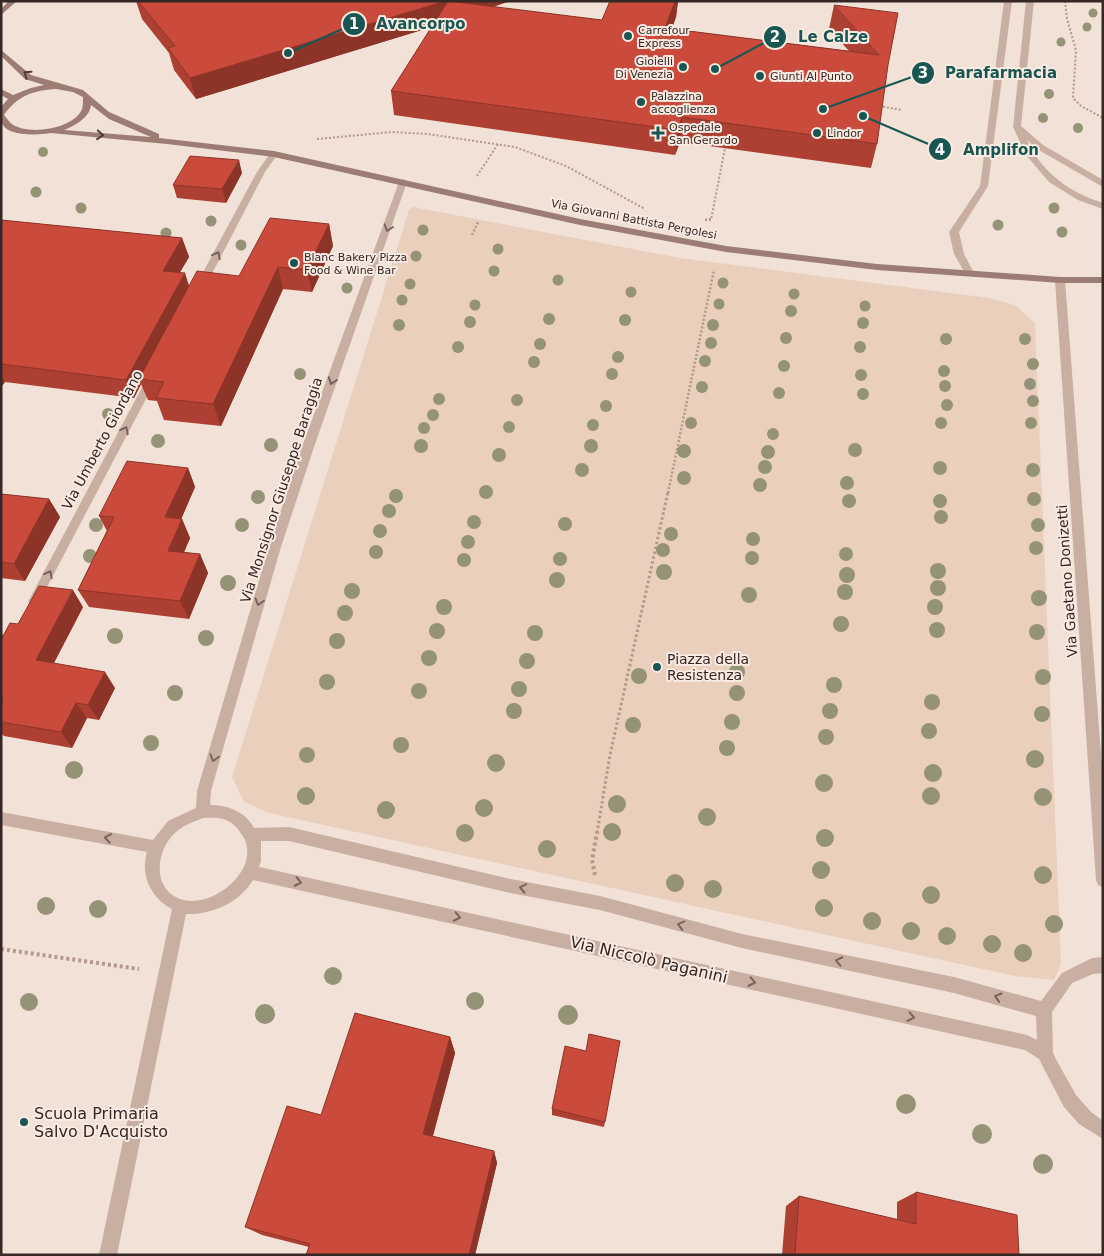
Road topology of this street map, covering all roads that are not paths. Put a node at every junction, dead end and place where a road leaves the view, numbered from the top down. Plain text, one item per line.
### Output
1 (13, 1) edge
2 (1008, 1) edge
3 (1030, 1) edge
4 (1, 13) edge
5 (1, 52) edge
6 (57, 87) junction
7 (1, 91) edge
8 (87, 98) junction
9 (14, 99) junction
10 (1, 101) edge
11 (1, 115) edge
12 (1016, 127) junction
13 (1, 128) edge
14 (11, 129) junction
15 (51, 131) junction
16 (167, 140) junction
17 (274, 154) junction
18 (404, 182) junction
19 (1103, 184) edge
20 (1103, 206) edge
21 (969, 273) junction
22 (1060, 280) junction
23 (1103, 280) edge
24 (196, 295) edge
25 (159, 365) edge
26 (29, 610) edge
27 (203, 812) junction
28 (1, 818) edge
29 (252, 835) junction
30 (156, 847) junction
31 (250, 872) junction
32 (1103, 880) edge
33 (180, 906) junction
34 (1103, 965) edge
35 (1044, 1010) junction
36 (1045, 1053) junction
37 (1103, 1131) edge
38 (108, 1255) edge

1 - 4 street
2 - 21 street
3 - 12 street
6 -> 5 street, Via Giovanni Battista Pergolesi
6 - 8 street, Via Giovanni Battista Pergolesi
6 - 9 street
7 - 9 street
8 - 15 street
8 - 16 street, Via Giovanni Battista Pergolesi
9 - 10 street
9 - 11 street
11 - 14 street
12 - 19 street
12 - 20 street
13 - 14 street
14 - 15 street
15 -> 16 street, Via Giovanni Battista Pergolesi
16 - 17 street, Via Giovanni Battista Pergolesi
17 - 18 street, Via Giovanni Battista Pergolesi
24 -> 17 street
18 - 21 street, Via Giovanni Battista Pergolesi
18 -> 27 street, Via Monsignor Giuseppe Baraggia
21 - 22 street, Via Giovanni Battista Pergolesi
22 - 23 street, Via Giovanni Battista Pergolesi
22 - 32 street, Via Gaetano Donizetti
26 -> 25 street, Via Umberto Giordano
27 - 29 street
27 - 30 street
30 -> 28 street
29 - 31 street
35 -> 29 street
30 - 33 street
31 - 33 street
31 -> 36 street, Via Niccolò Paganini
33 - 38 street
34 - 35 street
35 - 36 street
36 - 37 street

